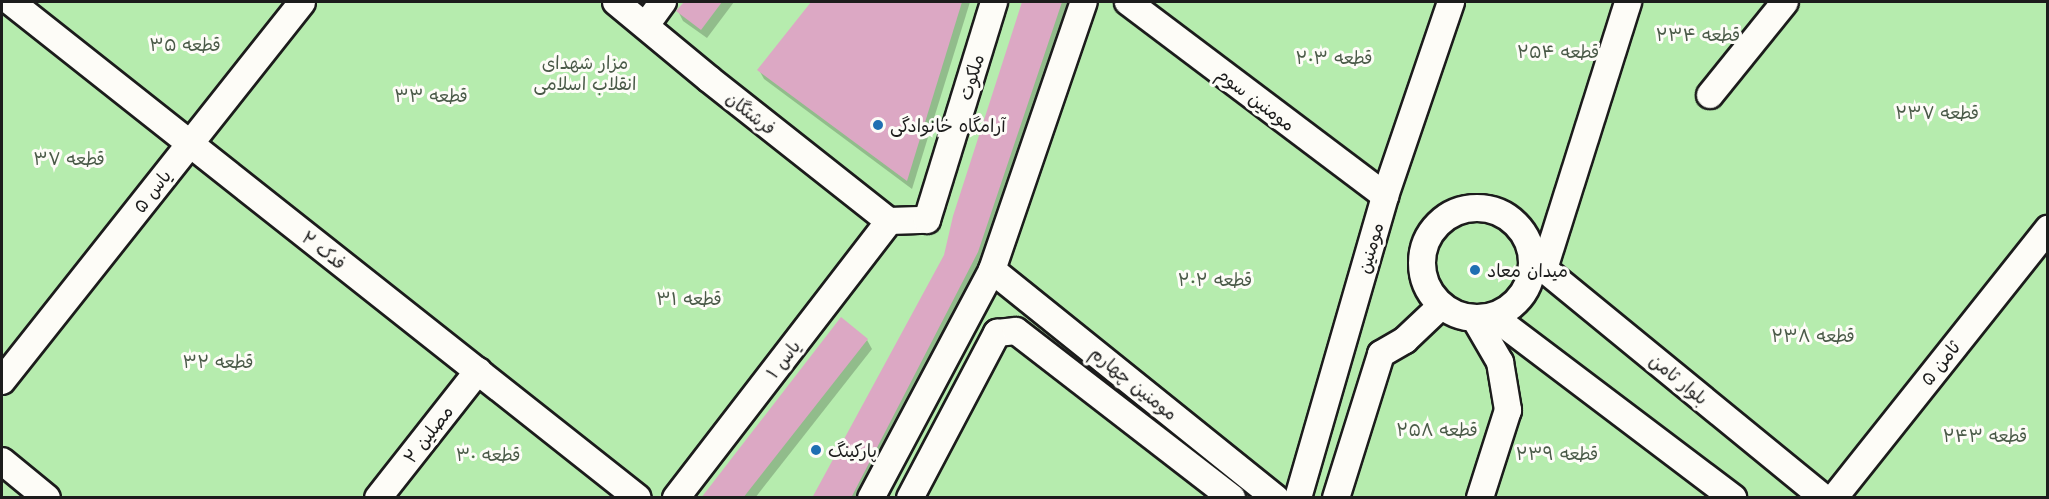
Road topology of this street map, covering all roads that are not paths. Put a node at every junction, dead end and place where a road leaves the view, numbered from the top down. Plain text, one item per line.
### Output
1 (12, 2) edge
2 (302, 2) edge
3 (616, 2) edge
4 (663, 2) edge
5 (994, 2) edge
6 (1084, 2) edge
7 (1128, 2) edge
8 (1451, 2) edge
9 (1628, 2) edge
10 (1785, 2) edge
11 (646, 24) junction
12 (1710, 95) dead end
13 (190, 143) junction
14 (1385, 196) junction
15 (889, 221) junction
16 (2048, 229) edge
17 (1539, 265) junction
18 (992, 270) junction
19 (1441, 306) junction
20 (1484, 318) junction
21 (478, 371) junction
22 (2, 381) edge
23 (2, 461) edge
24 (47, 498) edge
25 (378, 498) edge
26 (638, 498) edge
27 (676, 498) edge
28 (871, 498) edge
29 (910, 498) edge
30 (1232, 498) edge
31 (1276, 498) edge
32 (1298, 498) edge
33 (1336, 498) edge
34 (1480, 498) edge
35 (1733, 498) edge
36 (1824, 498) edge
37 (1834, 498) edge

1 - 13 street, فدک ۲
2 - 13 street, یاس ۵
3 - 11 street, فرشتگان
4 - 11 street
5 - 15 street, ملکوت
6 - 18 street
7 - 14 street, مومنین سوم
8 - 14 street, مومنین
9 - 17 street
10 - 12 street
11 - 15 street, فرشتگان
13 - 21 street, فدک ۲
13 - 22 street, یاس ۵
14 - 32 street, مومنین
15 - 27 street, یاس ۱
16 - 37 street, ثامن ۵
17 - 19 street
17 - 20 street
17 - 36 street, بلوار ثامن
18 - 28 street
18 - 31 street, مومنین چهارم
19 - 20 street
19 - 33 street
20 - 34 street
20 - 35 street
21 - 25 street, مصلین ۲
21 - 26 street, فدک ۲
23 - 24 street
29 - 30 street

